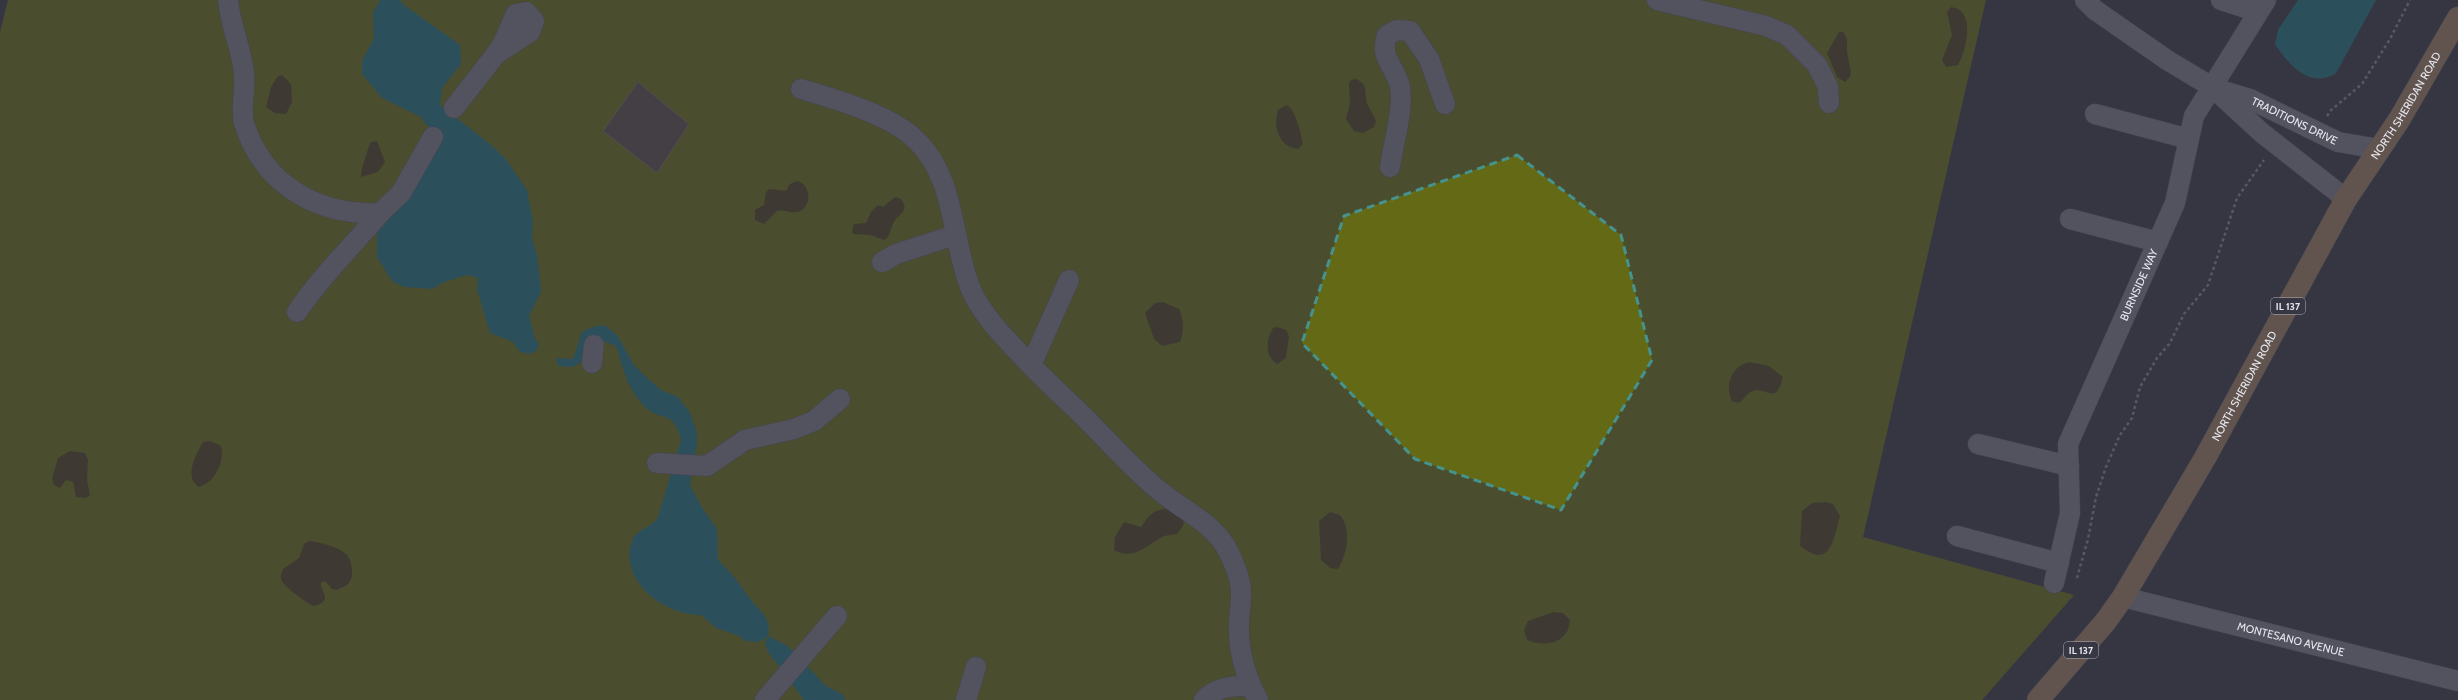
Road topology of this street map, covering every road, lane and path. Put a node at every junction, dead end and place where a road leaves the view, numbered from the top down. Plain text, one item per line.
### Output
1 (228, 0) edge
2 (1657, 0) edge
3 (2085, 0) edge
4 (2221, 0) edge
5 (2410, 0) edge
6 (2262, 6) edge
7 (2458, 18) edge
8 (496, 54) dead end
9 (2212, 87) junction
10 (802, 89) dead end
11 (1829, 103) dead end
12 (1445, 104) dead end
13 (454, 108) dead end
14 (2095, 114) dead end
15 (2318, 133) junction
16 (433, 137) dead end
17 (2189, 139) junction
18 (2379, 149) junction
19 (2265, 158) dead end
20 (1390, 167) dead end
21 (2346, 199) junction
22 (380, 213) junction
23 (2070, 219) dead end
24 (955, 235) junction
25 (2158, 242) junction
26 (882, 262) dead end
27 (1069, 280) dead end
28 (297, 312) dead end
29 (1031, 365) junction
30 (840, 399) dead end
31 (1978, 444) dead end
32 (664, 463) dead end
33 (2069, 466) junction
34 (1957, 536) dead end
35 (2059, 563) junction
36 (2054, 583) dead end
37 (2075, 584) dead end
38 (2123, 597) junction
39 (837, 616) dead end
40 (976, 667) dead end
41 (2458, 681) edge
42 (1254, 693) edge
43 (764, 700) edge
44 (966, 700) edge
45 (1204, 700) edge
46 (2038, 700) edge

1 - 22 street
2 - 11 street
3 - 9 street, TRADITIONS DRIVE
4 - 6 street
5 - 15 path
6 - 9 street, BURNSIDE WAY
7 - 18 main road, NORTH SHERIDAN ROAD / IL 137
8 - 13 street
9 - 15 street, TRADITIONS DRIVE
9 - 17 street, BURNSIDE WAY
9 - 21 street, TRADITIONS DRIVE
10 - 24 street
12 - 20 street
14 - 17 street
15 - 18 street, TRADITIONS DRIVE
16 - 22 street
17 - 25 street, BURNSIDE WAY
18 - 21 main road, NORTH SHERIDAN ROAD / IL 137
19 - 37 path
21 - 38 main road, NORTH SHERIDAN ROAD / IL 137
22 - 28 street
23 - 25 street
24 - 26 street
24 - 29 street
25 - 33 street, BURNSIDE WAY
27 - 29 street
29 - 42 street
30 - 32 street
31 - 33 street
33 - 35 street, BURNSIDE WAY
34 - 35 street
35 - 36 street, BURNSIDE WAY
38 - 41 street, MONTESANO AVENUE
38 - 46 main road, NORTH SHERIDAN ROAD / IL 137
39 - 43 street
40 - 44 street
42 - 45 street

